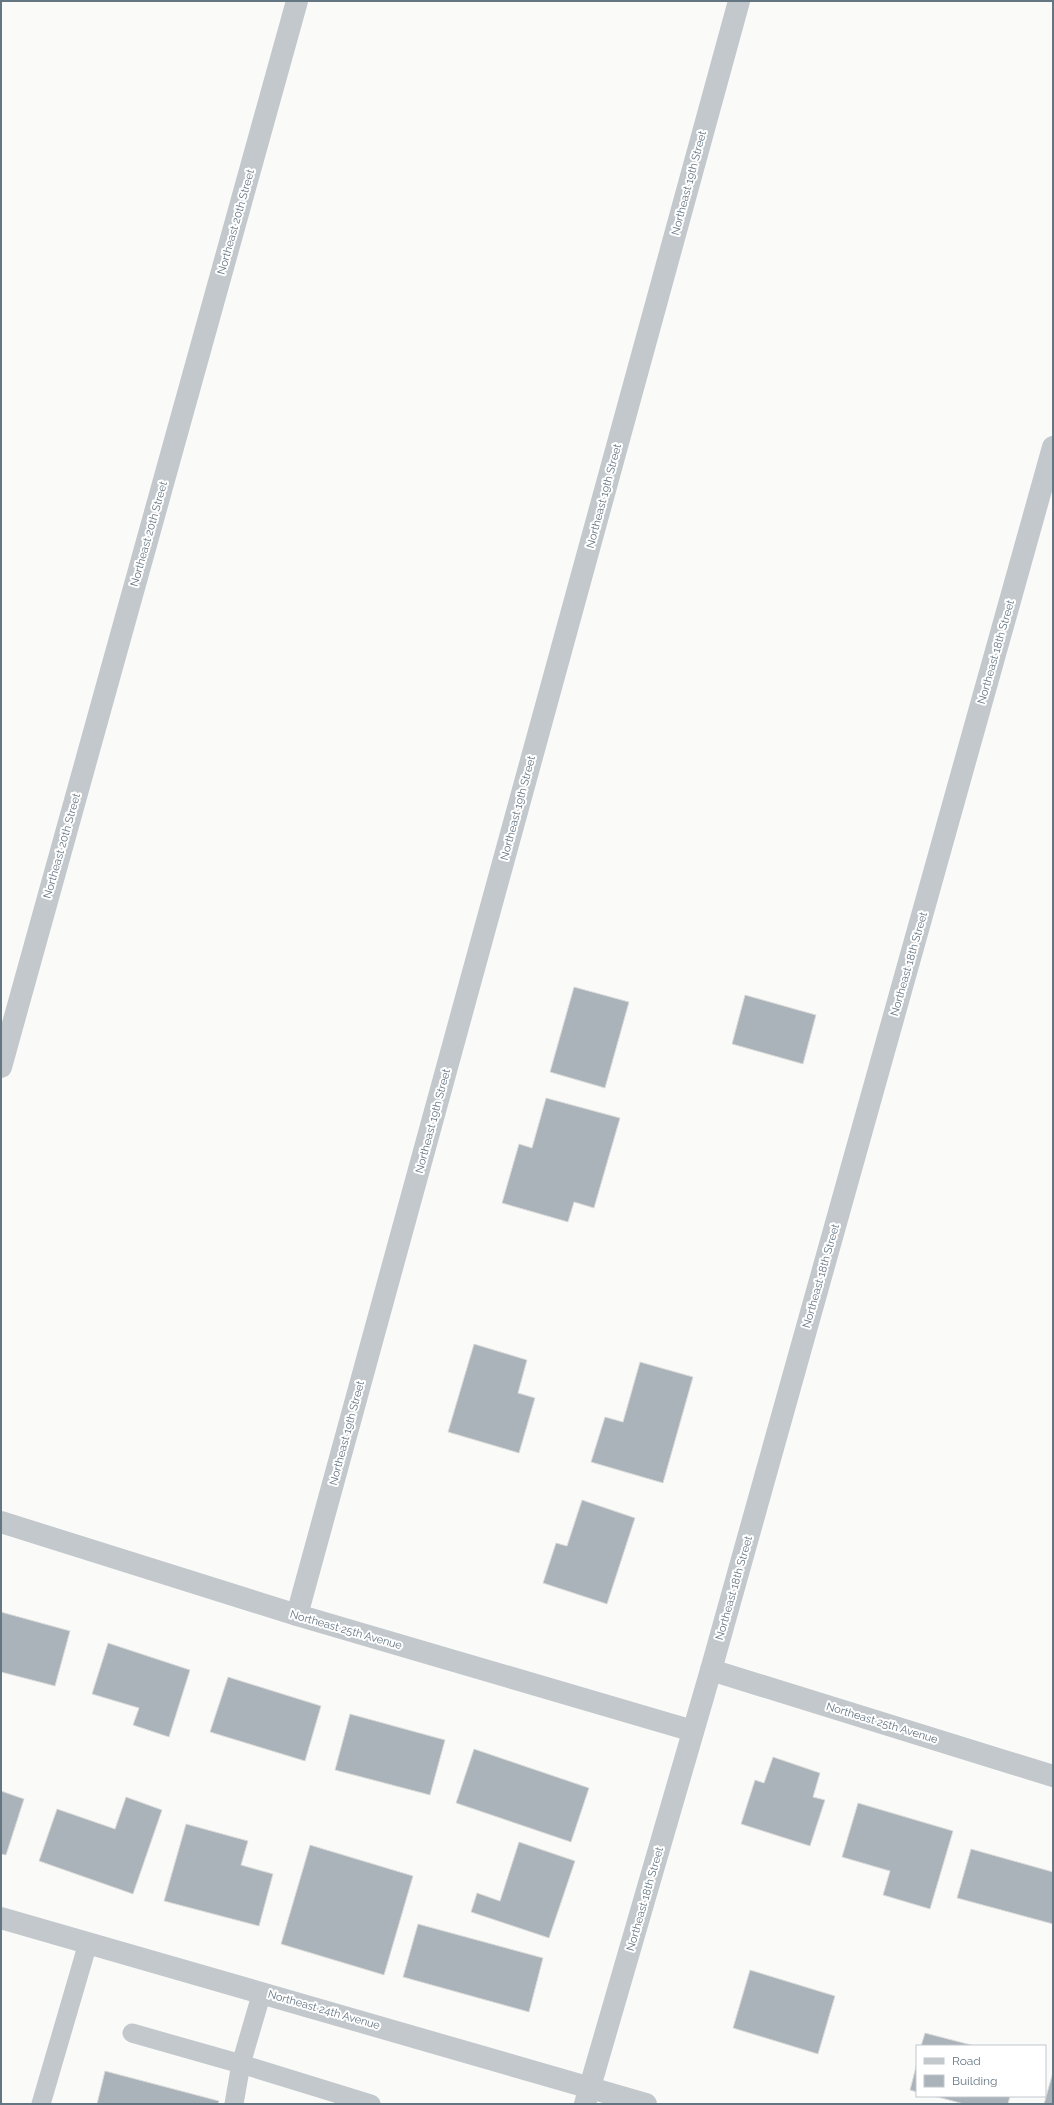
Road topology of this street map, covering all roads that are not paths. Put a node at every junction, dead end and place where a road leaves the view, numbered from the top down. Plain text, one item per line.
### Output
1 (298, 1) edge
2 (739, 1) edge
3 (1053, 447) edge
4 (1, 1067) edge
5 (1, 1522) edge
6 (297, 1616) junction
7 (711, 1670) junction
8 (693, 1731) junction
9 (1053, 1776) edge
10 (1, 1919) edge
11 (88, 1943) junction
12 (262, 1992) junction
13 (132, 2033) dead end
14 (241, 2064) junction
15 (588, 2096) edge
16 (41, 2104) edge
17 (234, 2104) edge
18 (371, 2104) edge
19 (646, 2104) edge

1 - 4 street, Northeast 20th Street
2 - 6 street, Northeast 19th Street
3 - 7 street, Northeast 18th Street
5 - 6 street, Northeast 25th Avenue
6 - 8 street, Northeast 25th Avenue
7 - 8 street, Northeast 18th Street
7 - 9 street, Northeast 25th Avenue
8 - 15 street, Northeast 18th Street
10 - 11 street, Northeast 24th Avenue
11 - 12 street, Northeast 24th Avenue
11 - 16 lane
12 - 14 lane
12 - 15 street, Northeast 24th Avenue
13 - 14 lane
14 - 17 lane
14 - 18 lane
15 - 19 street, Northeast 24th Avenue

